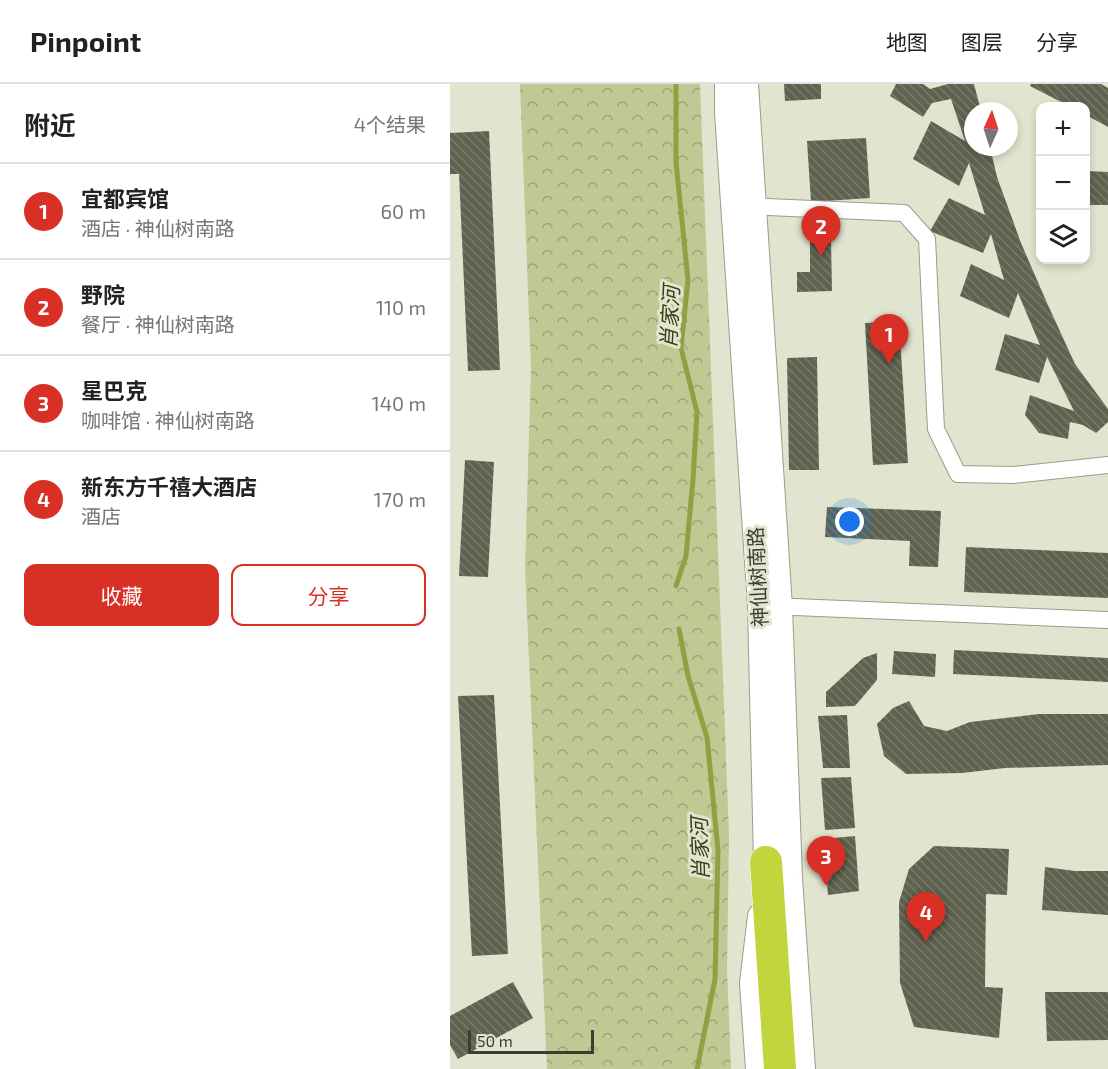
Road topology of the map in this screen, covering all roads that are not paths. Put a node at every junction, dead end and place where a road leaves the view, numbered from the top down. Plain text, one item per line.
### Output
1 (727, 84) edge
2 (746, 84) edge
3 (744, 206) junction
4 (1108, 465) edge
5 (770, 607) junction
6 (1108, 620) edge
7 (778, 870) junction
8 (758, 1069) edge
9 (780, 1069) edge
10 (803, 1069) edge

1 - 3 main road, 神仙树南路
2 - 3 main road
3 - 4 street
3 - 5 main road, 神仙树南路
5 - 6 street
5 - 7 main road, 神仙树南路
7 - 8 main road
7 - 9 highway
7 - 10 main road

